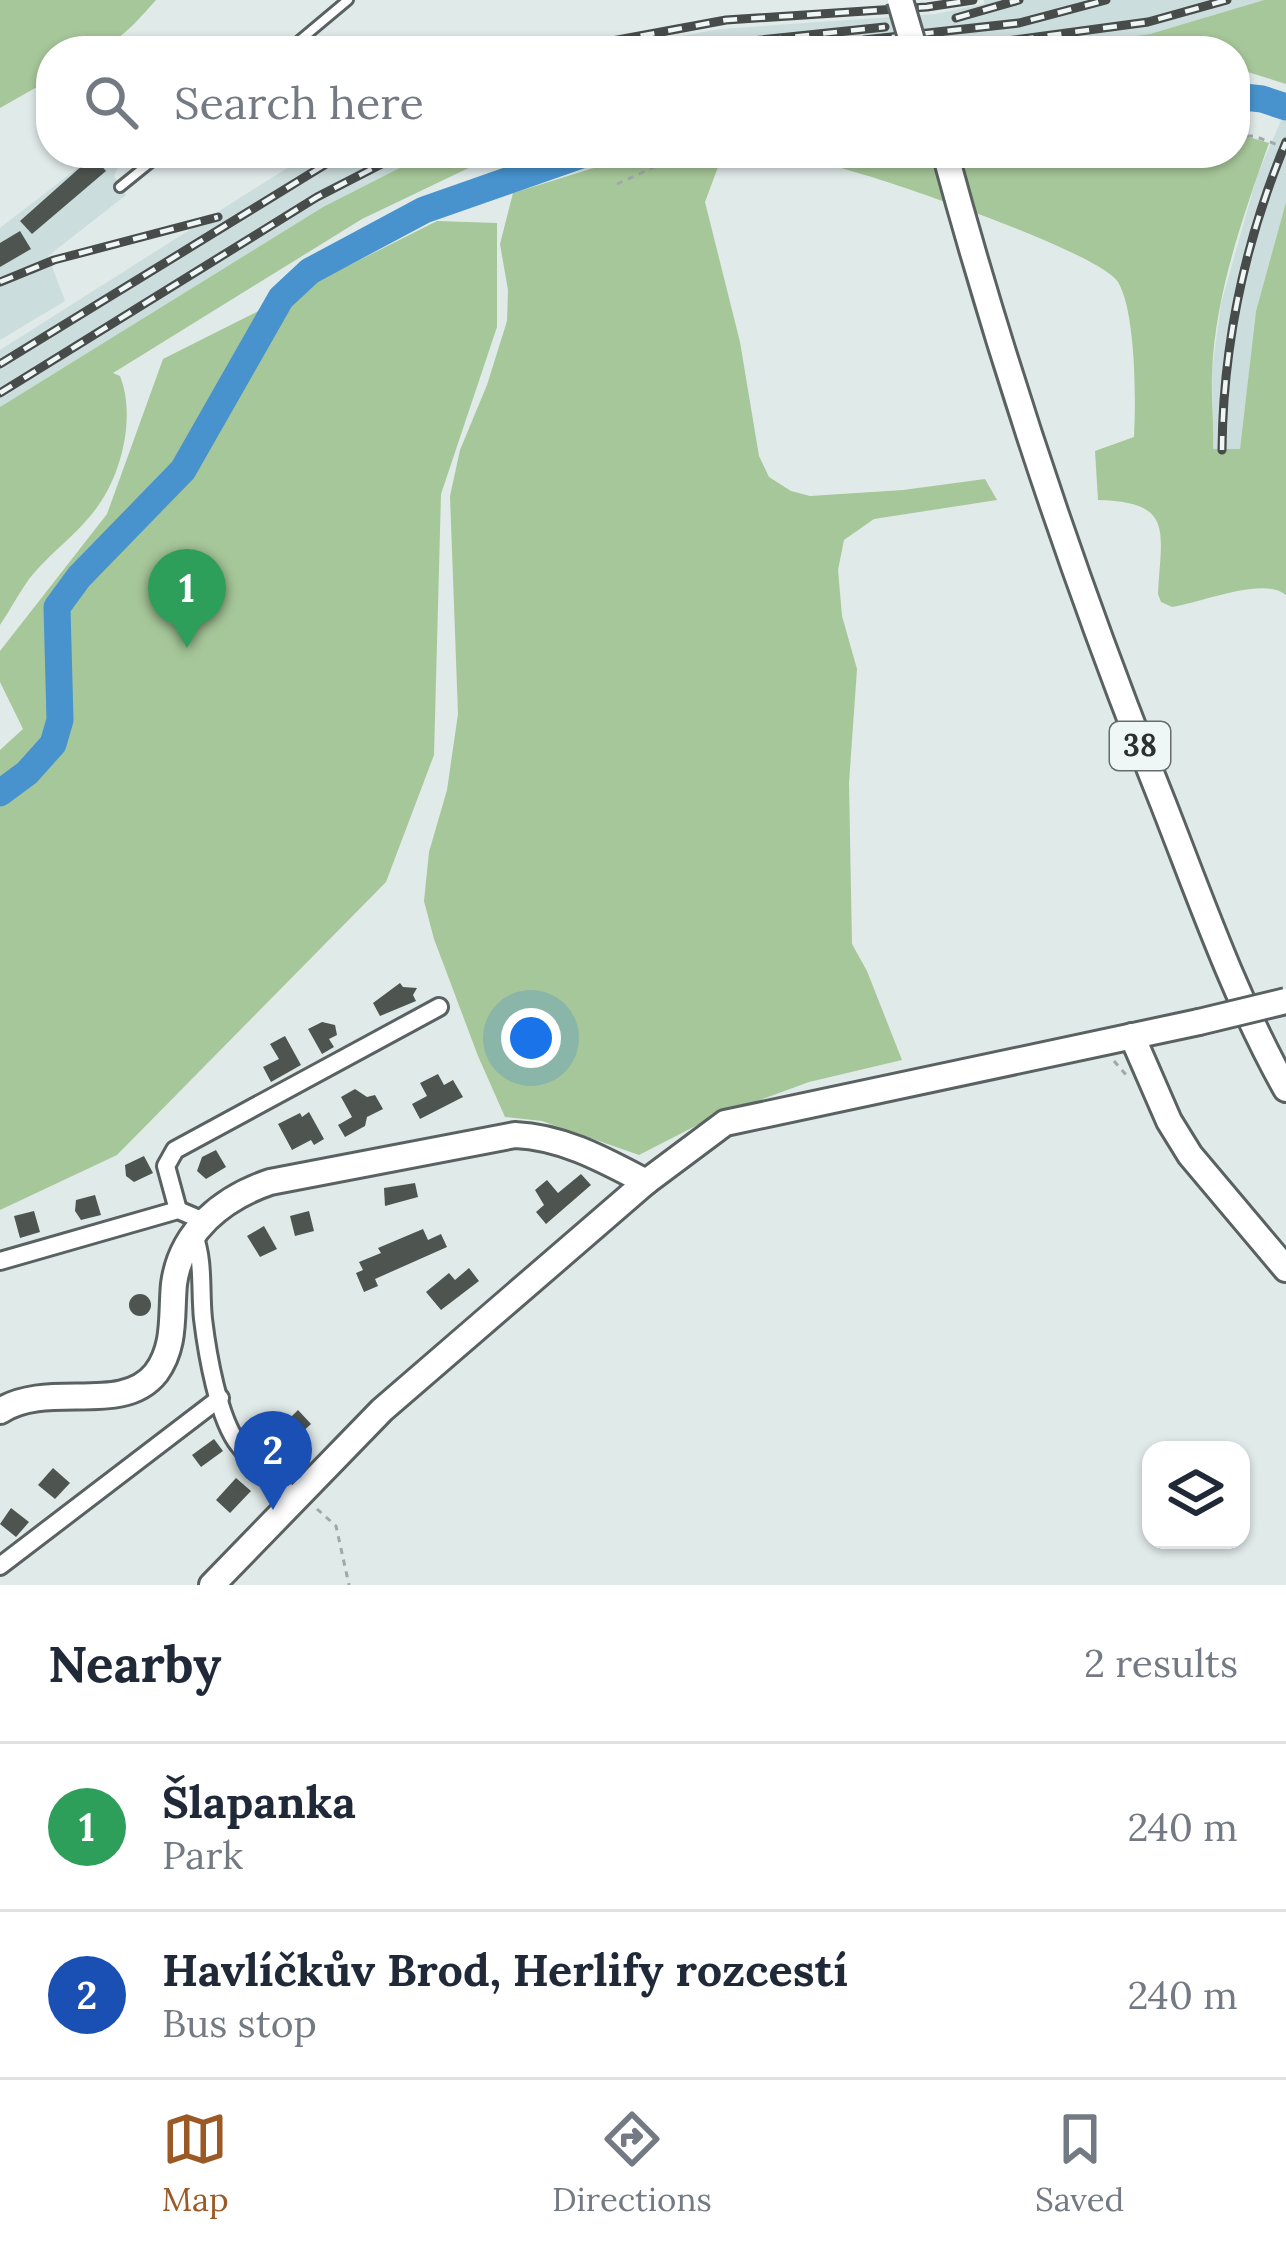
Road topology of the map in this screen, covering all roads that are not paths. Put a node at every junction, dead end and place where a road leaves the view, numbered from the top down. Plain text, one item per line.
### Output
1 (348, 0) edge
2 (900, 0) edge
3 (305, 36) edge
4 (911, 36) edge
5 (144, 168) edge
6 (948, 168) edge
7 (121, 187) dead end
8 (1286, 1001) edge
9 (440, 1007) dead end
10 (1132, 1036) junction
11 (1286, 1089) edge
12 (646, 1182) junction
13 (178, 1210) junction
14 (199, 1228) junction
15 (0, 1261) edge
16 (1286, 1269) edge
17 (220, 1397) junction
18 (0, 1411) edge
19 (294, 1497) junction
20 (7, 1562) edge
21 (3, 1585) edge
22 (212, 1585) edge

1 - 3 lane
2 - 4 street, bridge
5 - 7 lane
6 - 11 street, 38
8 - 10 street, bridge
9 - 13 street
10 - 12 street
10 - 16 street
12 - 14 street
12 - 19 street
13 - 14 street
13 - 15 street
14 - 17 street
14 - 18 street
17 - 19 street
17 - 20 street
19 - 22 street
20 - 21 street

